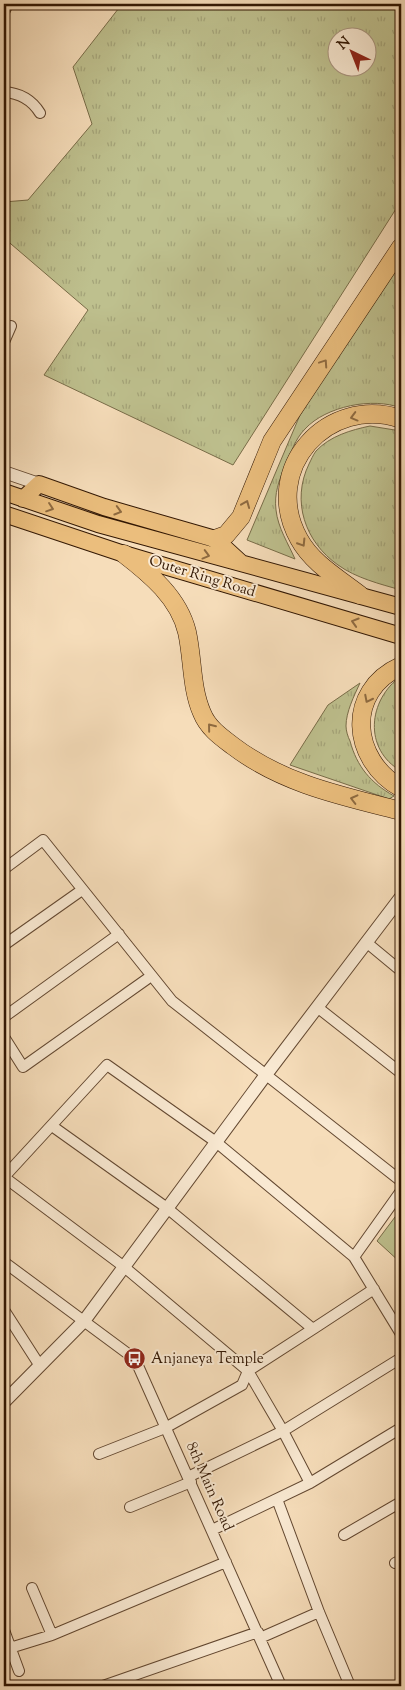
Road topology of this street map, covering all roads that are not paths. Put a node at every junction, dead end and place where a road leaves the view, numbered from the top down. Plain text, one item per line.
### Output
1 (8, 4) edge
2 (4, 12) edge
3 (4, 92) edge
4 (40, 113) dead end
5 (401, 247) edge
6 (10, 326) dead end
7 (4, 342) edge
8 (401, 419) edge
9 (4, 472) edge
10 (39, 484) junction
11 (4, 492) edge
12 (23, 499) junction
13 (4, 514) edge
14 (215, 539) junction
15 (124, 554) junction
16 (241, 564) junction
17 (360, 595) junction
18 (401, 607) edge
19 (401, 636) edge
20 (401, 666) edge
21 (401, 788) edge
22 (401, 810) edge
23 (4, 869) edge
24 (82, 890) junction
25 (401, 896) edge
26 (118, 934) junction
27 (366, 942) junction
28 (4, 945) edge
29 (401, 971) edge
30 (147, 979) dead end
31 (317, 1008) junction
32 (4, 1017) edge
33 (4, 1037) edge
34 (401, 1073) edge
35 (265, 1076) junction
36 (52, 1126) junction
37 (216, 1142) junction
38 (4, 1177) edge
39 (401, 1181) edge
40 (401, 1191) edge
41 (167, 1208) junction
42 (354, 1257) junction
43 (4, 1262) edge
44 (123, 1266) junction
45 (374, 1290) junction
46 (4, 1310) edge
47 (84, 1321) junction
48 (400, 1328) edge
49 (313, 1329) junction
50 (401, 1358) edge
51 (40, 1366) junction
52 (248, 1371) junction
53 (4, 1402) edge
54 (165, 1428) junction
55 (401, 1428) edge
56 (284, 1431) junction
57 (99, 1454) dead end
58 (190, 1480) junction
59 (310, 1483) junction
60 (277, 1499) junction
61 (401, 1502) edge
62 (130, 1507) dead end
63 (212, 1530) junction
64 (344, 1535) dead end
65 (226, 1562) junction
66 (32, 1588) dead end
67 (319, 1612) junction
68 (4, 1630) edge
69 (52, 1635) junction
70 (259, 1635) junction
71 (10, 1648) junction
72 (18, 1671) dead end
73 (103, 1686) edge
74 (282, 1686) edge
75 (350, 1686) edge

1 - 2 street
3 - 4 street
14 -> 5 highway
6 - 7 street
8 -> 17 highway
9 - 10 street
10 - 12 highway
10 -> 14 highway
11 - 12 highway, Outer Ring Road
12 -> 16 highway, Outer Ring Road
13 - 15 highway, Outer Ring Road
14 - 16 highway
19 -> 15 highway, Outer Ring Road
22 -> 15 highway
16 - 17 highway, Outer Ring Road
17 - 18 highway, Outer Ring Road
20 -> 21 highway
23 - 24 street
24 - 26 street
24 - 28 street
25 - 27 street
26 - 32 street
26 - 35 street
27 - 29 street
27 - 31 street
30 - 33 street
31 - 34 street
31 - 35 street
35 - 37 street
35 - 39 street
36 - 37 street
36 - 38 street
36 - 41 street
37 - 41 street
37 - 42 street
38 - 44 street
40 - 42 street
41 - 44 street
41 - 49 street
42 - 45 street
43 - 47 street, 8th Main Road
44 - 47 street
44 - 52 street
45 - 48 street
45 - 49 street
46 - 51 street
47 - 51 street
47 - 54 street, 8th Main Road
49 - 52 street
50 - 56 street
51 - 53 street
52 - 54 street
52 - 56 street
54 - 57 street
54 - 58 street, 8th Main Road
55 - 59 street
56 - 58 street
56 - 59 street
58 - 62 street
58 - 63 street, 8th Main Road
59 - 60 street
60 - 63 street
60 - 67 street
61 - 64 street
63 - 65 street, 8th Main Road
65 - 69 street
65 - 70 street, 8th Main Road
66 - 69 street
67 - 70 street
67 - 75 street
68 - 71 street
69 - 71 street
70 - 73 street
70 - 74 street, 8th Main Road
71 - 72 street

